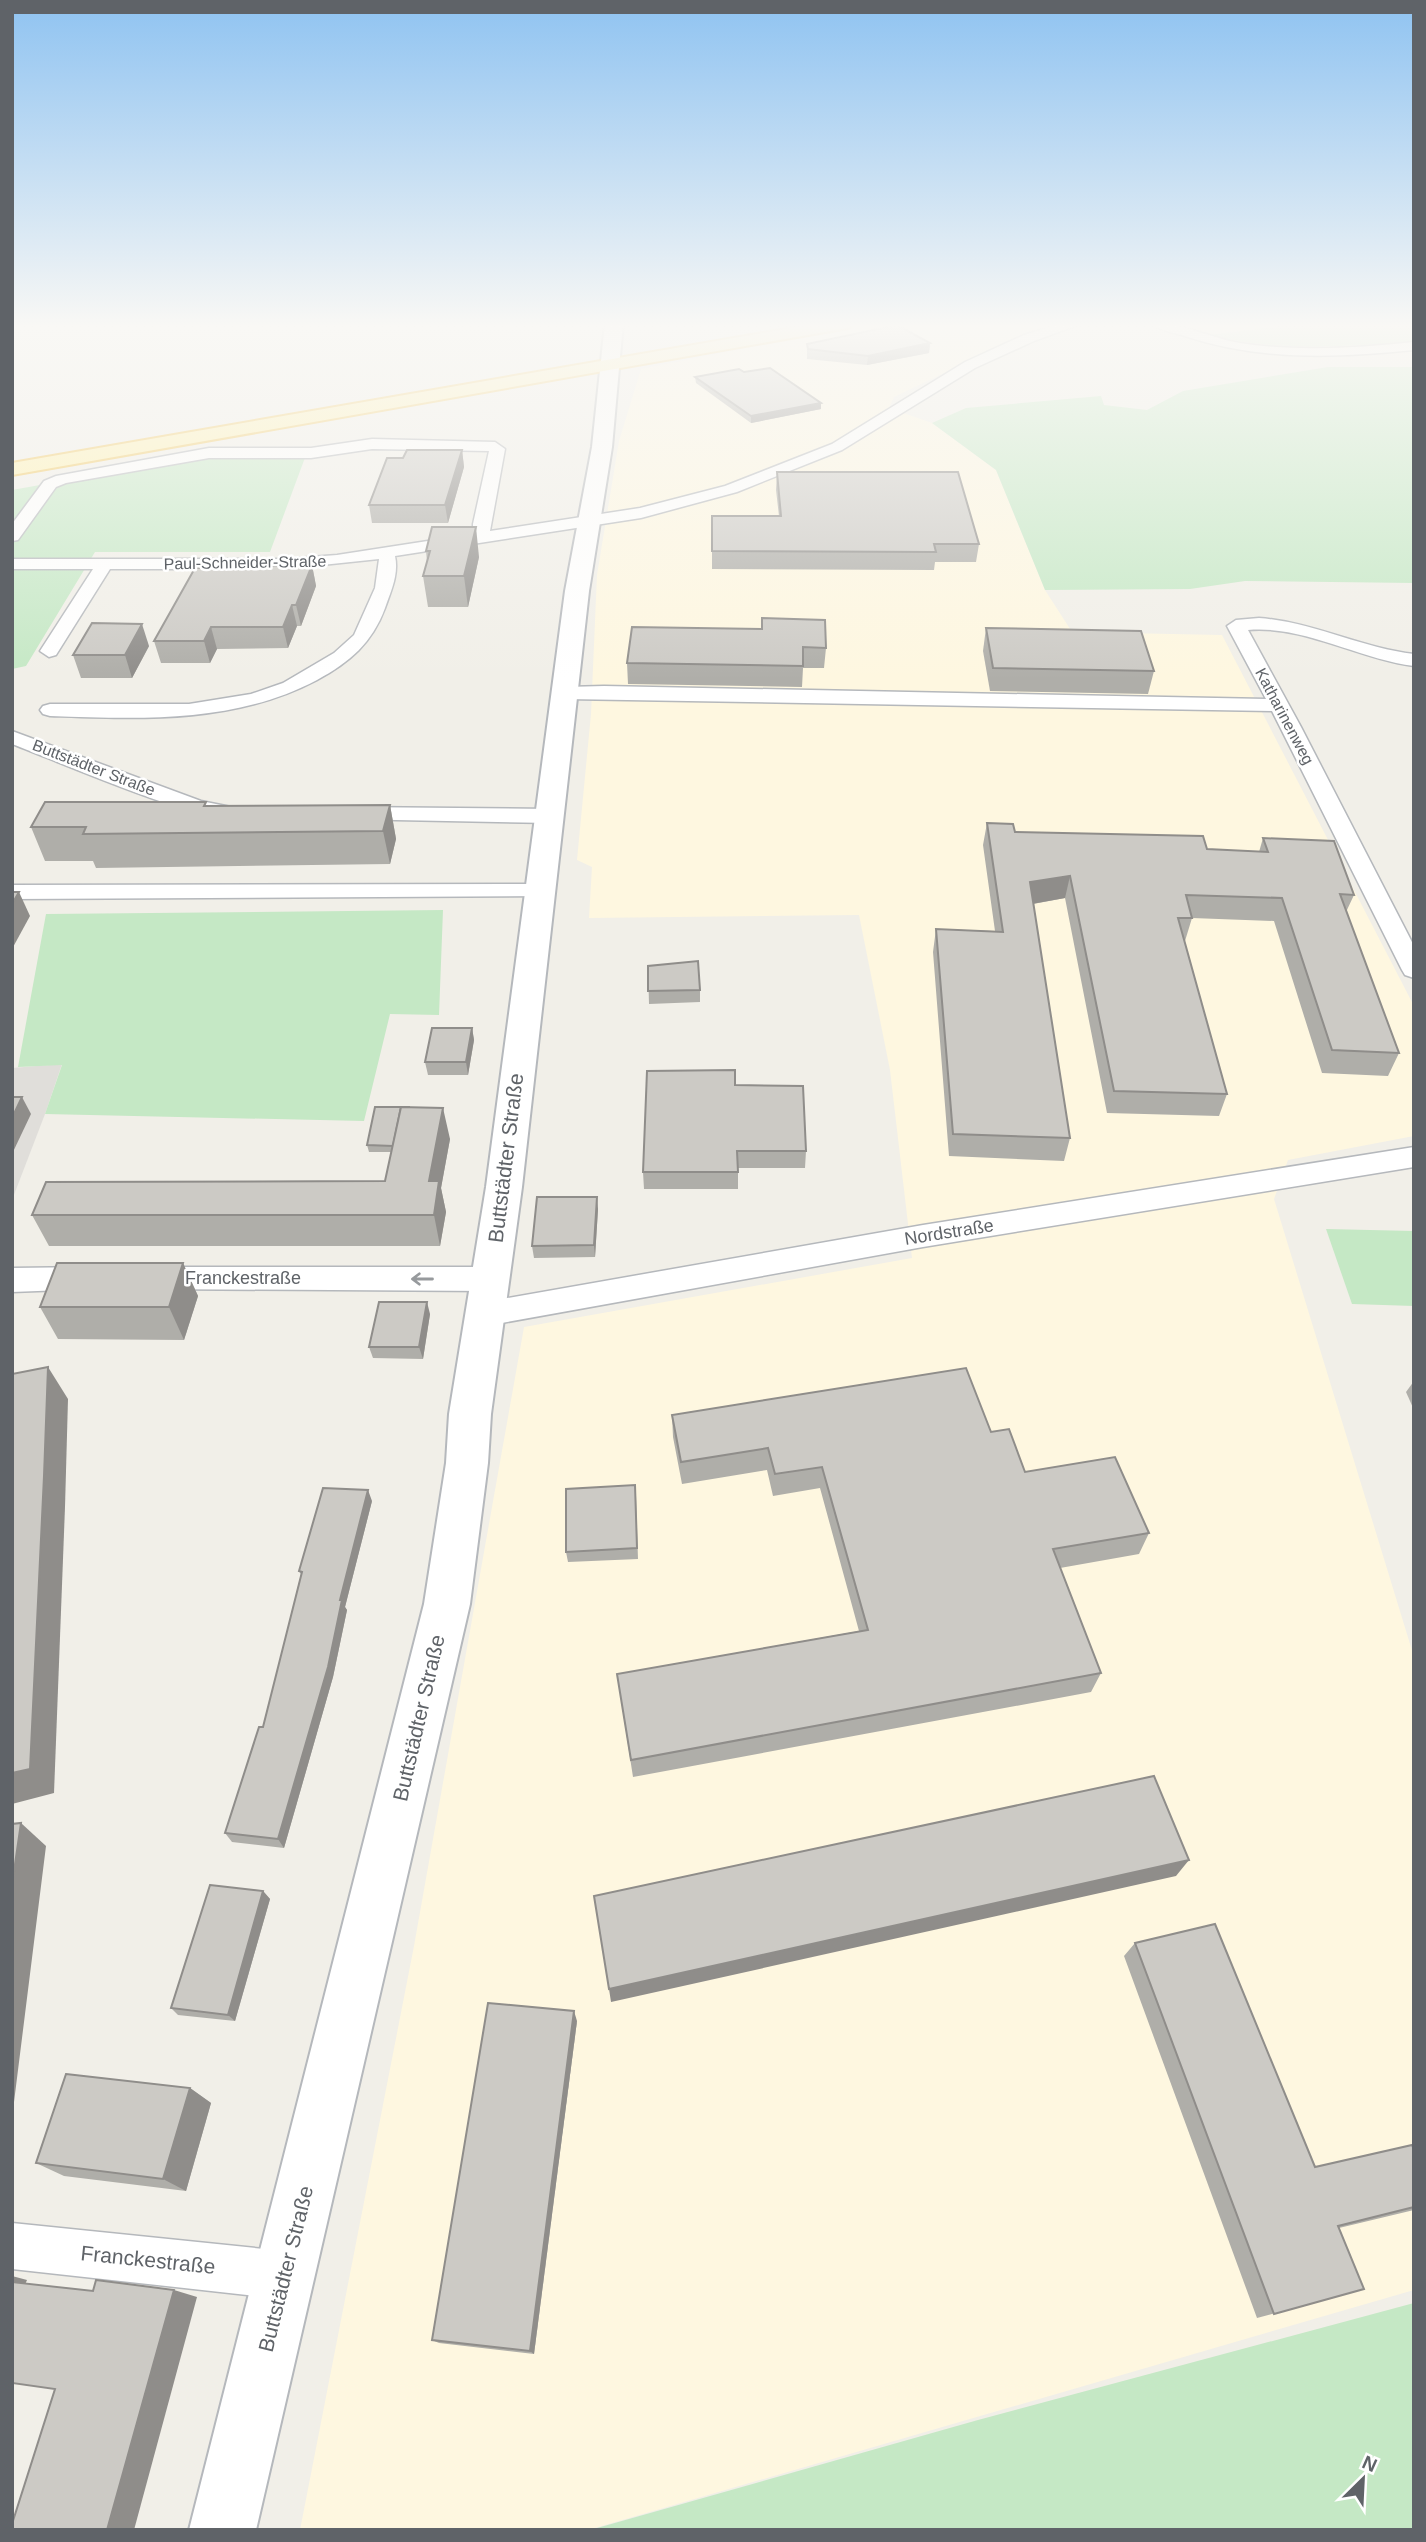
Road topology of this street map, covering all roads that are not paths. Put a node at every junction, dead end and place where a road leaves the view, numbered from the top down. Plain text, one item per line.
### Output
1 (170, 442) edge
2 (602, 442) edge
3 (847, 442) edge
4 (12, 469) edge
5 (595, 492) junction
6 (657, 510) junction
7 (589, 522) junction
8 (12, 536) edge
9 (482, 537) junction
10 (385, 552) junction
11 (12, 564) edge
12 (105, 564) junction
13 (49, 651) dead end
14 (1414, 660) edge
15 (566, 693) junction
16 (1279, 705) junction
17 (50, 710) dead end
18 (12, 737) edge
19 (239, 813) edge
20 (331, 814) edge
21 (551, 816) junction
22 (540, 891) junction
23 (12, 892) edge
24 (1414, 970) edge
25 (1414, 1157) edge
26 (16, 1288) edge
27 (487, 1297) junction
28 (12, 2246) edge
29 (284, 2275) junction
30 (222, 2530) edge

1 - 4 main road
2 - 5 street, Buttstädter Straße
3 - 6 street, Paul-Schneider-Straße
5 - 6 street
5 - 7 street, Buttstädter Straße
6 - 7 street, Paul-Schneider-Straße
7 - 9 street, Paul-Schneider-Straße
7 - 15 street, Buttstädter Straße
8 - 9 street
9 - 10 street, Paul-Schneider-Straße
10 - 12 street, Paul-Schneider-Straße
10 - 17 street
11 - 12 street, Paul-Schneider-Straße
12 - 13 street
14 - 16 street, Katharinenweg
15 - 16 street
15 - 21 street, Buttstädter Straße
16 - 24 street, Katharinenweg
18 - 19 street, Buttstädter Straße
20 - 21 street
21 - 22 street, Buttstädter Straße
22 - 23 street
22 - 27 street, Buttstädter Straße
25 - 27 street, Nordstraße
27 -> 26 street, Franckestraße
27 - 29 street, Buttstädter Straße
28 - 29 street, Franckestraße
29 - 30 street, Buttstädter Straße

